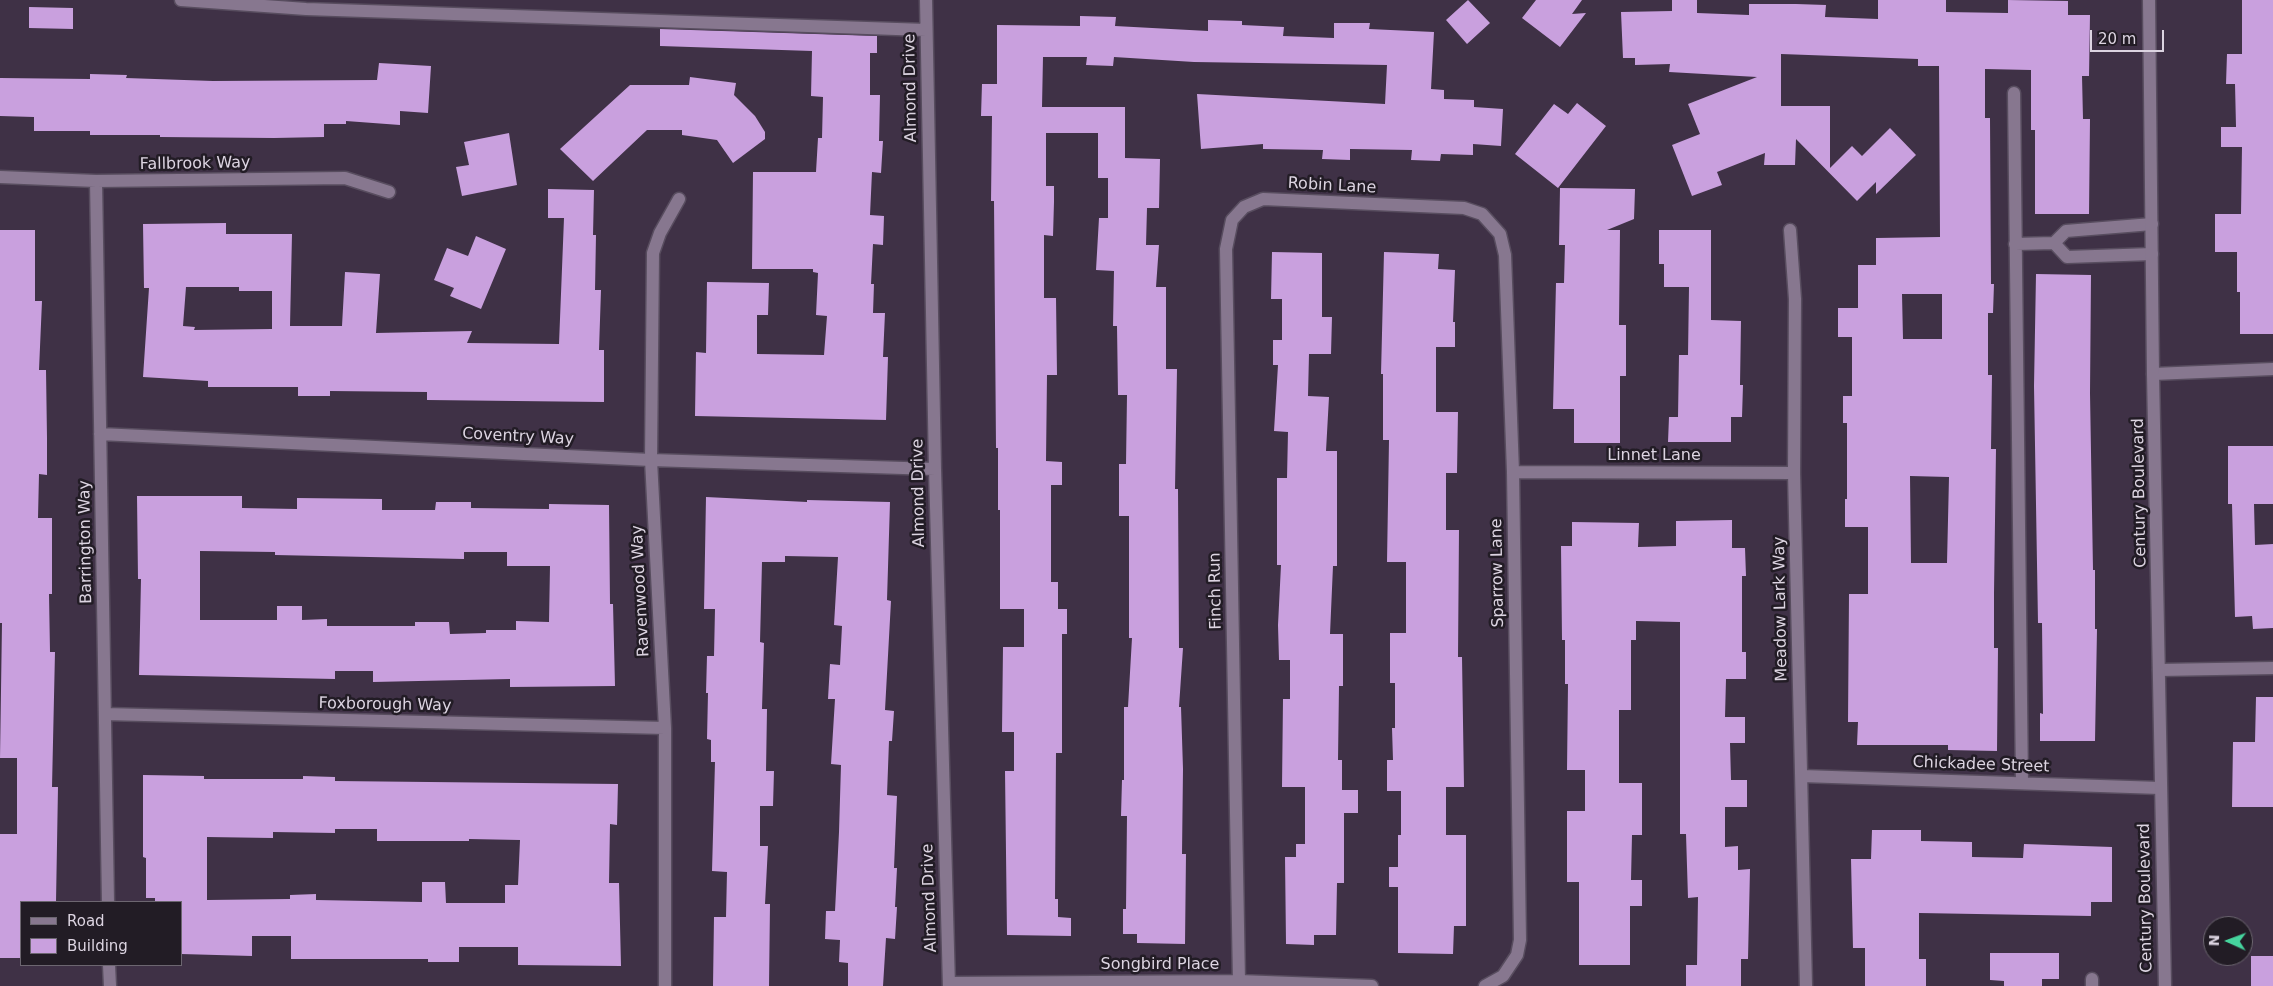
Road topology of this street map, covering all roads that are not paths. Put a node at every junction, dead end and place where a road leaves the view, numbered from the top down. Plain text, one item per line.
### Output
1 (181, 0) edge
2 (926, 0) edge
3 (2150, 0) edge
4 (926, 30) junction
5 (2014, 93) dead end
6 (0, 177) edge
7 (96, 181) junction
8 (389, 192) dead end
9 (679, 199) dead end
10 (1244, 206) joint
11 (1421, 206) joint
12 (2152, 224) junction
13 (1790, 230) dead end
14 (2054, 243) junction
15 (2015, 244) junction
16 (2152, 254) junction
17 (2273, 369) edge
18 (2153, 374) junction
19 (100, 434) junction
20 (651, 460) junction
21 (935, 469) junction
22 (1513, 472) junction
23 (1794, 473) junction
24 (2273, 668) edge
25 (2159, 670) junction
26 (106, 714) junction
27 (665, 728) junction
28 (1802, 776) junction
29 (2022, 783) junction
30 (2160, 788) junction
31 (108, 901) edge
32 (110, 966) edge
33 (1239, 981) junction
34 (949, 984) edge
35 (110, 986) edge
36 (665, 986) edge
37 (1372, 986) edge
38 (1485, 986) edge
39 (1806, 986) edge
40 (2165, 986) edge

1 - 4 street
2 - 4 street, Almond Drive
3 - 12 street, Century Boulevard
4 - 21 street, Almond Drive
5 - 15 street
6 - 7 street, Fallbrook Way
7 - 8 street, Fallbrook Way
7 - 19 street, Barrington Way
9 - 20 street, Ravenwood Way
10 - 11 street, Robin Lane
10 - 33 street, Finch Run
11 - 22 street, Sparrow Lane
12 - 14 street
12 - 16 street, Century Boulevard
13 - 23 street, Meadow Lark Way
14 - 15 street
14 - 16 street
15 - 29 street
16 - 18 street, Century Boulevard
17 - 18 street
18 - 25 street, Century Boulevard
19 - 20 street, Coventry Way
19 - 26 street, Barrington Way
20 - 21 street, Coventry Way
20 - 27 street, Ravenwood Way
21 - 34 street, Almond Drive
22 - 23 street, Linnet Lane
22 - 38 street, Sparrow Lane
23 - 28 street, Meadow Lark Way
24 - 25 street
25 - 30 street, Century Boulevard
26 - 27 street, Foxborough Way
26 - 31 street, Barrington Way
27 - 36 street, Ravenwood Way
28 - 29 street, Chickadee Street
28 - 39 street, Meadow Lark Way
29 - 30 street, Chickadee Street
30 - 40 street, Century Boulevard
32 - 35 street
33 - 34 street, Songbird Place
33 - 37 street, Songbird Place

